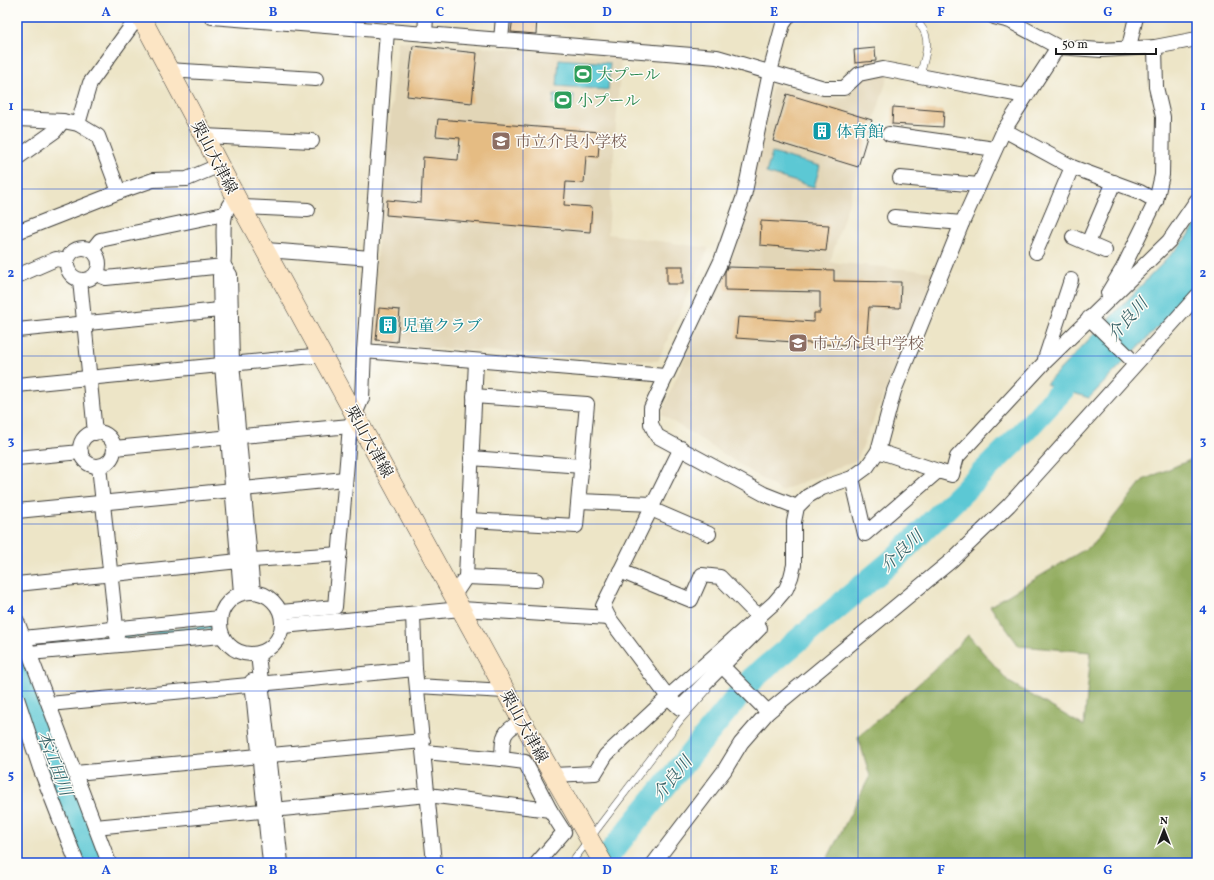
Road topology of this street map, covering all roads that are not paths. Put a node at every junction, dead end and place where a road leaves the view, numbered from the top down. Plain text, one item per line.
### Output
1 (138, 17) edge
2 (141, 17) edge
3 (212, 17) edge
4 (224, 17) edge
5 (426, 17) edge
6 (503, 17) edge
7 (788, 17) edge
8 (994, 17) edge
9 (1136, 17) edge
10 (287, 20) edge
11 (339, 22) edge
12 (920, 24) dead end
13 (387, 31) junction
14 (425, 34) junction
15 (1197, 39) edge
16 (501, 40) junction
17 (1058, 47) junction
18 (1129, 47) junction
19 (1155, 47) junction
20 (168, 70) junction
21 (770, 72) junction
22 (920, 76) junction
23 (316, 79) dead end
24 (1025, 96) junction
25 (17, 119) edge
26 (63, 121) junction
27 (78, 124) junction
28 (1004, 130) junction
29 (889, 134) dead end
30 (204, 136) junction
31 (312, 141) dead end
32 (995, 149) junction
33 (17, 158) edge
34 (220, 165) junction
35 (1072, 167) junction
36 (900, 178) dead end
37 (1114, 182) junction
38 (979, 185) junction
39 (119, 192) junction
40 (1197, 200) edge
41 (1156, 201) junction
42 (239, 202) junction
43 (308, 210) dead end
44 (224, 214) junction
45 (894, 216) dead end
46 (962, 223) junction
47 (17, 232) edge
48 (1073, 237) dead end
49 (1088, 243) junction
50 (92, 250) junction
51 (266, 250) junction
52 (1105, 251) dead end
53 (1036, 252) dead end
54 (371, 258) junction
55 (67, 261) junction
56 (224, 266) junction
57 (96, 274) junction
58 (17, 276) edge
59 (80, 280) junction
60 (1071, 280) dead end
61 (1197, 296) edge
62 (226, 310) junction
63 (1094, 313) junction
64 (84, 324) junction
65 (17, 330) edge
66 (364, 352) junction
67 (323, 355) junction
68 (1131, 360) junction
69 (476, 361) junction
70 (1044, 363) junction
71 (227, 364) junction
72 (665, 376) junction
73 (90, 378) junction
74 (17, 385) edge
75 (474, 396) junction
76 (352, 419) junction
77 (95, 432) junction
78 (234, 437) junction
79 (114, 448) junction
80 (681, 448) junction
81 (878, 451) junction
82 (81, 452) junction
83 (17, 458) edge
84 (472, 458) junction
85 (99, 466) junction
86 (582, 466) junction
87 (938, 471) junction
88 (852, 478) junction
89 (345, 479) junction
90 (239, 490) junction
91 (579, 501) junction
92 (103, 503) junction
93 (652, 507) junction
94 (797, 507) junction
95 (17, 511) edge
96 (469, 520) junction
97 (709, 534) dead end
98 (340, 554) junction
99 (245, 561) junction
100 (620, 572) junction
101 (111, 574) junction
102 (466, 577) junction
103 (536, 580) dead end
104 (17, 584) edge
105 (247, 592) junction
106 (458, 602) junction
107 (774, 603) junction
108 (412, 614) junction
109 (759, 617) junction
110 (220, 618) junction
111 (609, 618) junction
112 (282, 619) junction
113 (17, 621) edge
114 (222, 636) junction
115 (117, 637) junction
116 (23, 638) junction
117 (29, 653) junction
118 (254, 654) junction
119 (415, 669) junction
120 (726, 670) junction
121 (257, 684) junction
122 (417, 686) junction
123 (506, 691) junction
124 (668, 697) junction
125 (17, 698) edge
126 (49, 704) junction
127 (764, 708) junction
128 (522, 721) junction
129 (424, 746) junction
130 (263, 756) junction
131 (502, 759) junction
132 (75, 773) junction
133 (553, 774) junction
134 (428, 795) junction
135 (269, 809) junction
136 (550, 810) junction
137 (95, 827) junction
138 (590, 840) junction
139 (77, 863) edge
140 (109, 863) edge
141 (270, 863) edge
142 (281, 863) edge
143 (434, 863) edge
144 (537, 863) edge
145 (570, 863) edge
146 (603, 863) edge
147 (654, 863) edge

1 - 27 street
2 - 20 main road, 栗山大津線
3 - 4 street
4 - 10 street
5 - 14 street
6 - 16 street
7 - 21 street
8 - 17 street
9 - 18 street
10 - 11 street
11 - 13 street
12 - 22 lane
13 - 14 street
13 - 54 street
14 - 16 street
15 - 19 street
16 - 21 street
17 - 18 street
17 - 24 street
18 - 19 street
19 - 41 street
20 - 23 street
20 - 30 main road, 栗山大津線
21 - 22 street
21 - 72 street
22 - 24 street
24 - 28 street
25 - 26 street
26 - 27 street
26 - 33 street
27 - 39 street
28 - 32 street
28 - 35 street
29 - 32 street
30 - 31 street
30 - 34 main road, 栗山大津線
32 - 38 street
34 - 39 street
34 - 42 main road, 栗山大津線
35 - 37 street
35 - 53 street
36 - 38 street
37 - 41 street
37 - 49 street
38 - 46 street
39 - 47 street
40 - 63 street
41 - 63 street
42 - 43 street
42 - 44 street
42 - 51 main road, 栗山大津線
44 - 50 street
44 - 56 street
45 - 46 street
46 - 81 street
48 - 49 street
49 - 52 street
50 - 55 street
50 - 57 street
51 - 54 street
51 - 67 main road, 栗山大津線
54 - 66 street
55 - 58 street
55 - 59 street
56 - 57 street
56 - 62 street
57 - 59 street
59 - 64 street
60 - 70 street
61 - 68 street
62 - 64 street
62 - 71 street
63 - 68 street
63 - 70 street
64 - 65 street
64 - 73 street
66 - 69 street
66 - 76 street
67 - 71 street
67 - 76 main road, 栗山大津線
68 - 127 street
69 - 72 street
69 - 75 street
70 - 87 street
71 - 73 street
71 - 78 street
72 - 80 street
73 - 74 street
73 - 77 street
75 - 84 street
75 - 86 street
76 - 78 street
76 - 89 street
76 - 106 main road, 栗山大津線
77 - 79 street
77 - 82 street
78 - 79 street
78 - 90 street
79 - 85 street
80 - 93 street
80 - 94 street
81 - 87 street
81 - 88 street
82 - 83 street
82 - 85 street
84 - 86 street
84 - 96 street
85 - 92 street
86 - 91 street
87 - 88 street
88 - 94 street
89 - 90 street
89 - 98 street
90 - 92 street
90 - 99 street
91 - 93 street
91 - 96 street
92 - 95 street
92 - 101 street
93 - 97 street
93 - 100 street
94 - 107 street
96 - 102 street
98 - 99 street
98 - 112 street
99 - 101 street
99 - 105 street
100 - 109 street
100 - 111 street
101 - 104 street
101 - 115 street
102 - 103 street
102 - 106 street
105 - 110 street
105 - 112 street
106 - 108 street
106 - 111 street
106 - 123 main road, 栗山大津線
107 - 109 street
107 - 120 street
108 - 112 street
108 - 119 street
109 - 124 street
110 - 114 street
110 - 115 street
111 - 124 street
112 - 118 street
113 - 116 street
114 - 115 street
114 - 118 street
115 - 116 street
115 - 117 street
116 - 117 street
117 - 126 street
118 - 121 street
119 - 121 street
119 - 122 street
120 - 124 street
120 - 127 street
120 - 138 lane
121 - 126 street
121 - 130 street
122 - 123 street
122 - 129 street
123 - 128 main road, 栗山大津線
124 - 133 street
125 - 139 street
126 - 132 street
127 - 147 street
128 - 131 street
128 - 133 main road, 栗山大津線
129 - 130 street
129 - 131 street
129 - 134 street
130 - 132 street
130 - 135 street
131 - 136 street
132 - 137 street
133 - 138 main road, 栗山大津線
134 - 135 street
134 - 136 street
134 - 143 street
135 - 137 street
135 - 141 street
135 - 142 street
136 - 144 street
137 - 140 street
138 - 145 lane
138 - 146 main road, 栗山大津線

